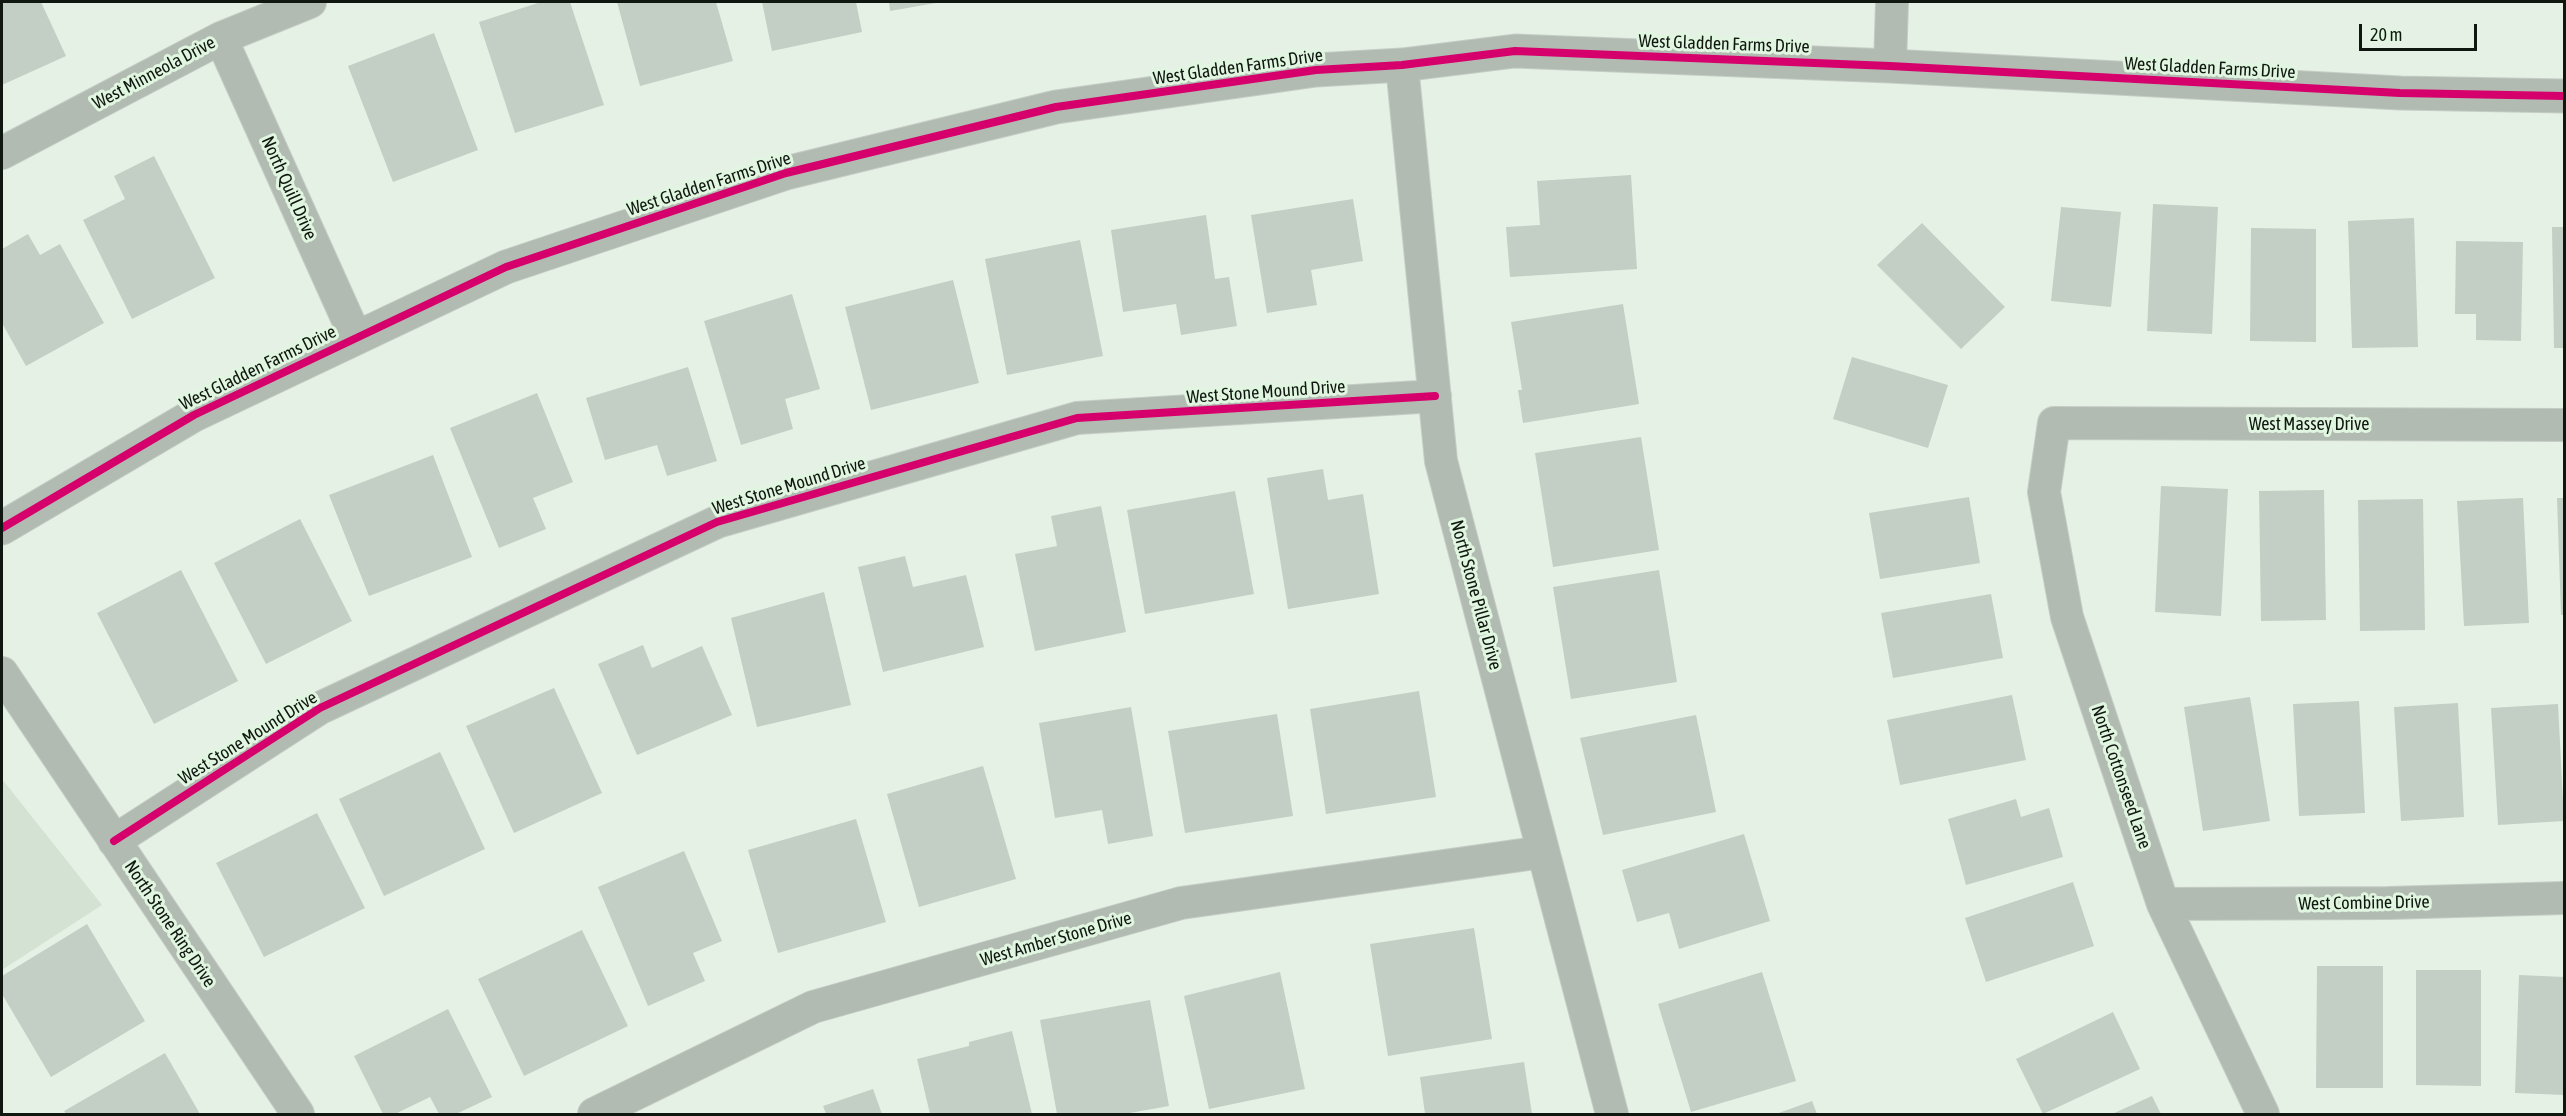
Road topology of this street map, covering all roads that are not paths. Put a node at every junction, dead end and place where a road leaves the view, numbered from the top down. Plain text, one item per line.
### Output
1 (310, 2) edge
2 (1893, 2) edge
3 (221, 38) junction
4 (1402, 65) junction
5 (1890, 66) junction
6 (2565, 96) edge
7 (2, 153) edge
8 (356, 338) junction
9 (1435, 396) junction
10 (2054, 423) joint
11 (2565, 425) edge
12 (2, 528) edge
13 (2, 673) edge
14 (114, 841) junction
15 (1543, 852) junction
16 (2565, 898) edge
17 (2163, 904) junction
18 (298, 1114) edge
19 (594, 1114) edge
20 (1612, 1114) edge
21 (2262, 1114) edge

1 - 3 street, West Minneola Drive
2 - 5 street
3 - 7 street, West Minneola Drive
3 - 8 street, North Quill Drive
4 - 5 street, West Gladden Farms Drive
4 - 8 street, West Gladden Farms Drive
4 - 9 street, North Stone Pillar Drive
5 - 6 street, West Gladden Farms Drive
8 - 12 street, West Gladden Farms Drive
9 - 14 street, West Stone Mound Drive
9 - 15 street, North Stone Pillar Drive
10 - 11 street, West Massey Drive
10 - 17 street, North Cottonseed Lane
13 - 14 street, North Stone Ring Drive
14 - 18 street, North Stone Ring Drive
15 - 19 street, West Amber Stone Drive
15 - 20 street, North Stone Pillar Drive
16 - 17 street, West Combine Drive
17 - 21 street, North Cottonseed Lane

